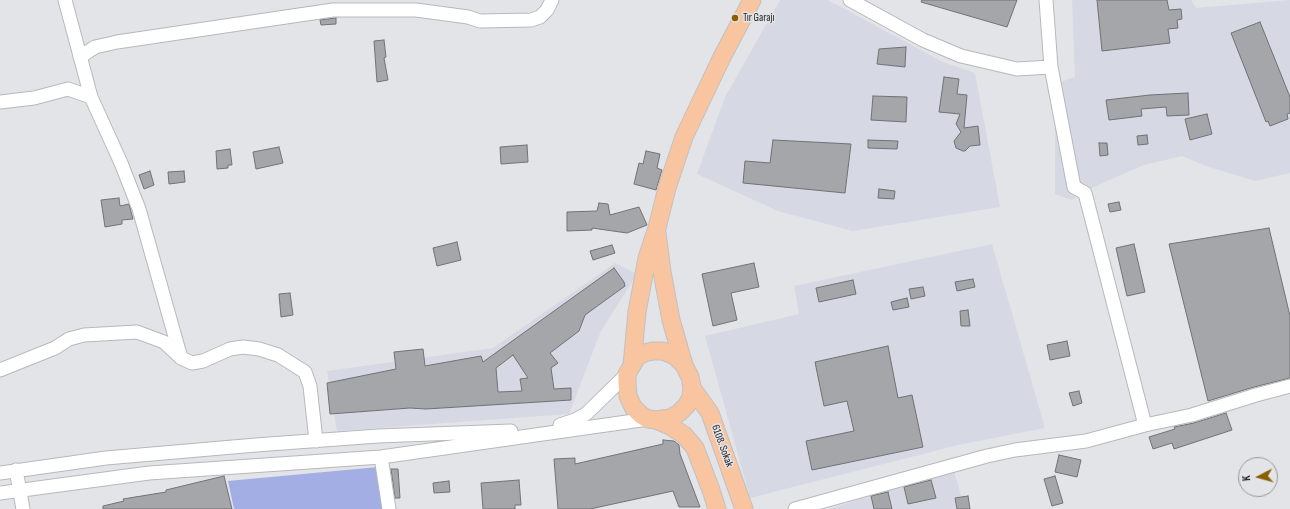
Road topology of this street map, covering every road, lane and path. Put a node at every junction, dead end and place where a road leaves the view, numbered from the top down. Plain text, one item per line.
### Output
1 (65, 0) edge
2 (552, 0) edge
3 (752, 0) edge
4 (850, 0) edge
5 (1046, 0) edge
6 (80, 57) junction
7 (1051, 67) junction
8 (91, 97) junction
9 (0, 102) edge
10 (657, 228) junction
11 (181, 358) junction
12 (684, 365) junction
13 (629, 369) junction
14 (0, 370) edge
15 (1290, 386) edge
16 (692, 388) junction
17 (652, 419) junction
18 (1145, 425) junction
19 (316, 441) junction
20 (381, 457) junction
21 (16, 470) junction
22 (0, 473) edge
23 (19, 490) junction
24 (0, 493) edge
25 (22, 509) edge
26 (388, 509) edge
27 (717, 509) edge
28 (744, 509) edge
29 (795, 509) edge

1 - 6 street
2 - 6 street
3 - 10 main road
4 - 7 street
5 - 7 street
6 - 8 street
7 - 18 street
8 - 9 street
8 - 11 street
10 - 12 main road
10 - 13 main road
11 - 14 street
11 - 19 street
12 - 13 main road
12 - 16 main road
13 - 17 main road
13 - 19 street
15 - 18 street
16 - 17 main road
16 - 28 main road, 6108. Sokak
17 - 20 street
17 - 27 main road
18 - 29 street
19 - 21 street
20 - 23 street
20 - 26 street
21 - 22 street
21 - 23 street
23 - 24 street
23 - 25 street

